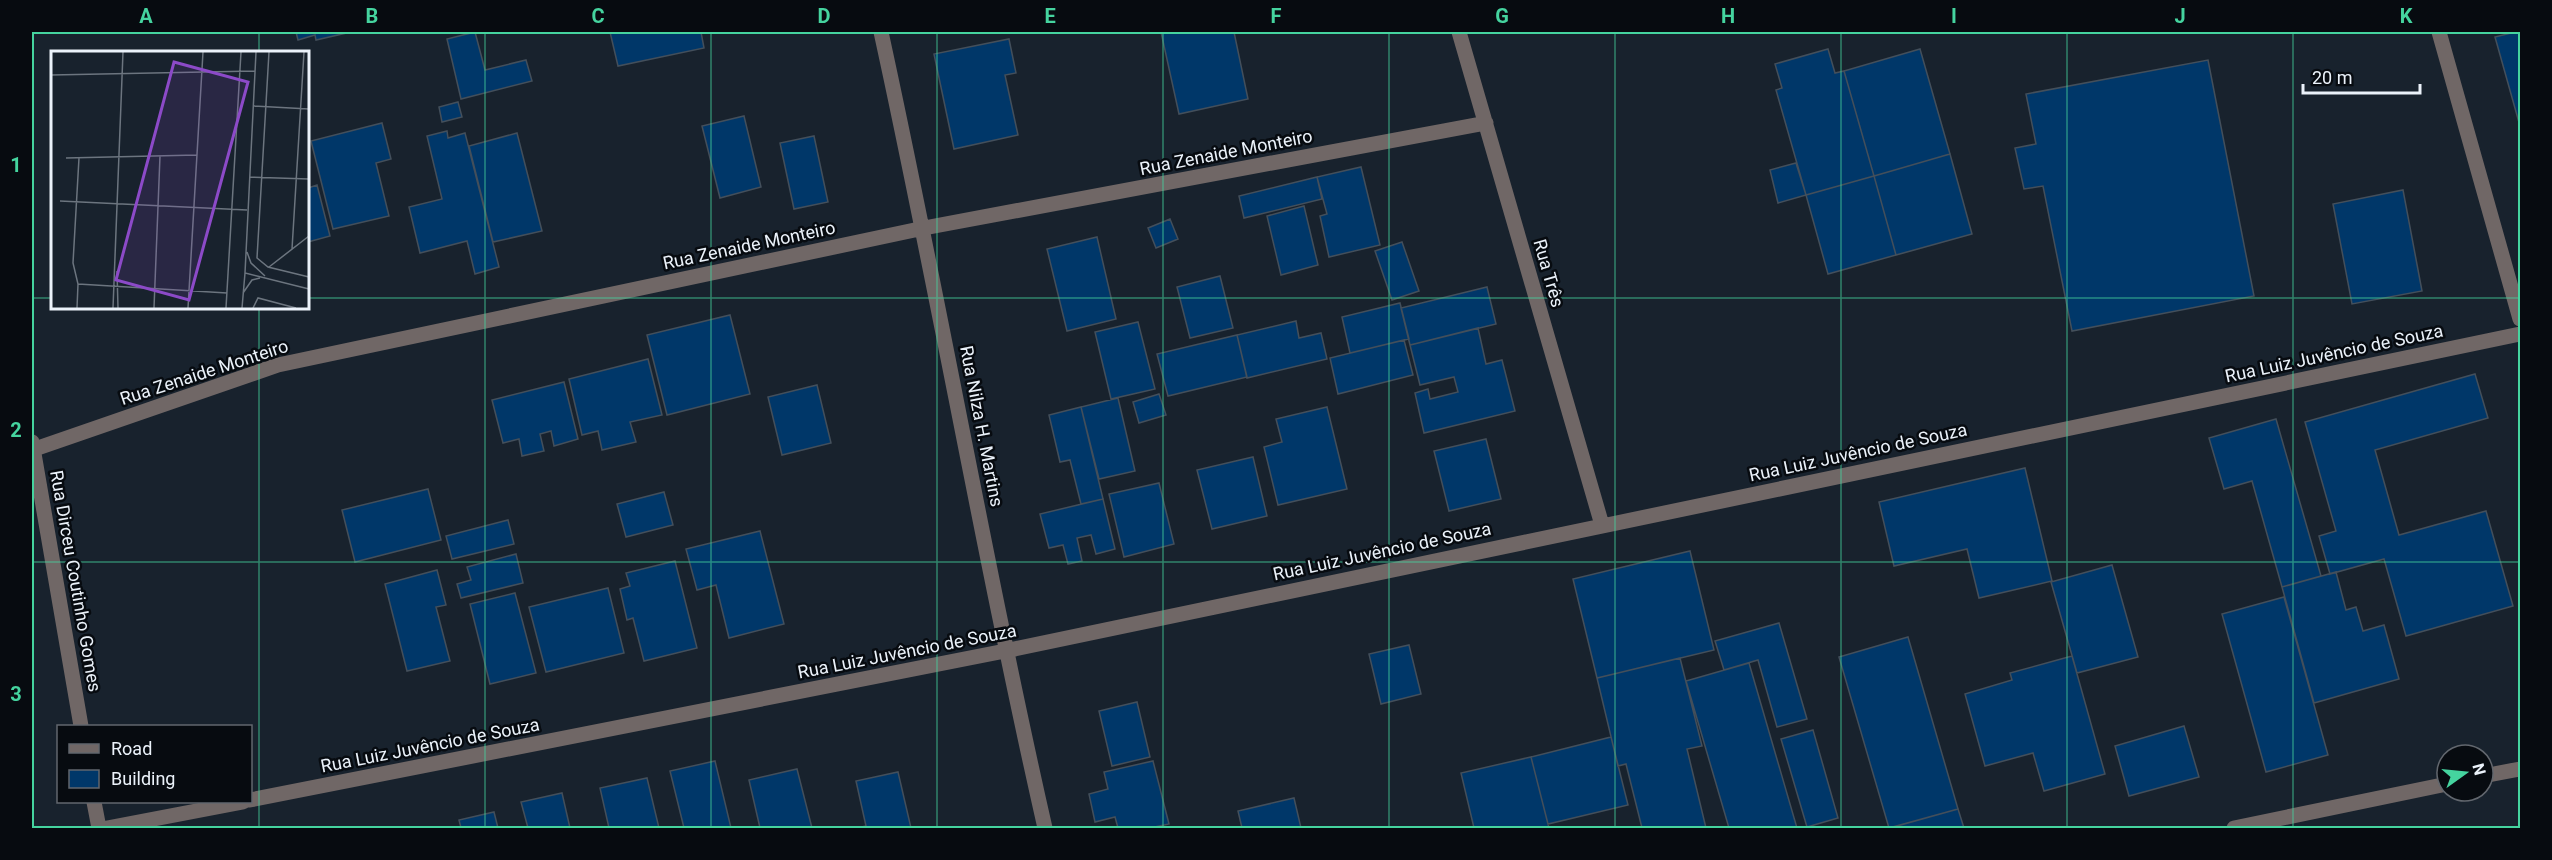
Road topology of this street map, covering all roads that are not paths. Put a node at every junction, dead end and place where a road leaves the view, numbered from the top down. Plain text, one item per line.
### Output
1 (881, 32) edge
2 (1459, 32) edge
3 (2439, 32) edge
4 (1485, 123) junction
5 (924, 228) junction
6 (2520, 319) edge
7 (2520, 334) edge
8 (32, 447) edge
9 (1602, 525) junction
10 (1005, 651) junction
11 (81, 725) edge
12 (2520, 769) edge
13 (2495, 774) edge
14 (2435, 786) edge
15 (252, 800) edge
16 (94, 803) edge
17 (233, 803) edge
18 (99, 828) edge
19 (107, 828) edge
20 (1046, 828) edge
21 (2234, 828) edge

1 - 5 street, Rua Nilza H. Martins
2 - 4 street, Rua Três
3 - 6 street
4 - 5 street, Rua Zenaide Monteiro
4 - 9 street, Rua Três
5 - 8 street, Rua Zenaide Monteiro
5 - 10 street, Rua Nilza H. Martins
7 - 9 street, Rua Luiz Juvêncio de Souza
8 - 11 street, Rua Dirceu Coutinho Gomes
9 - 10 street, Rua Luiz Juvêncio de Souza
10 - 15 street, Rua Luiz Juvêncio de Souza
10 - 20 street, Rua Nilza H. Martins
12 - 13 street
14 - 21 street
16 - 18 street
17 - 19 street

